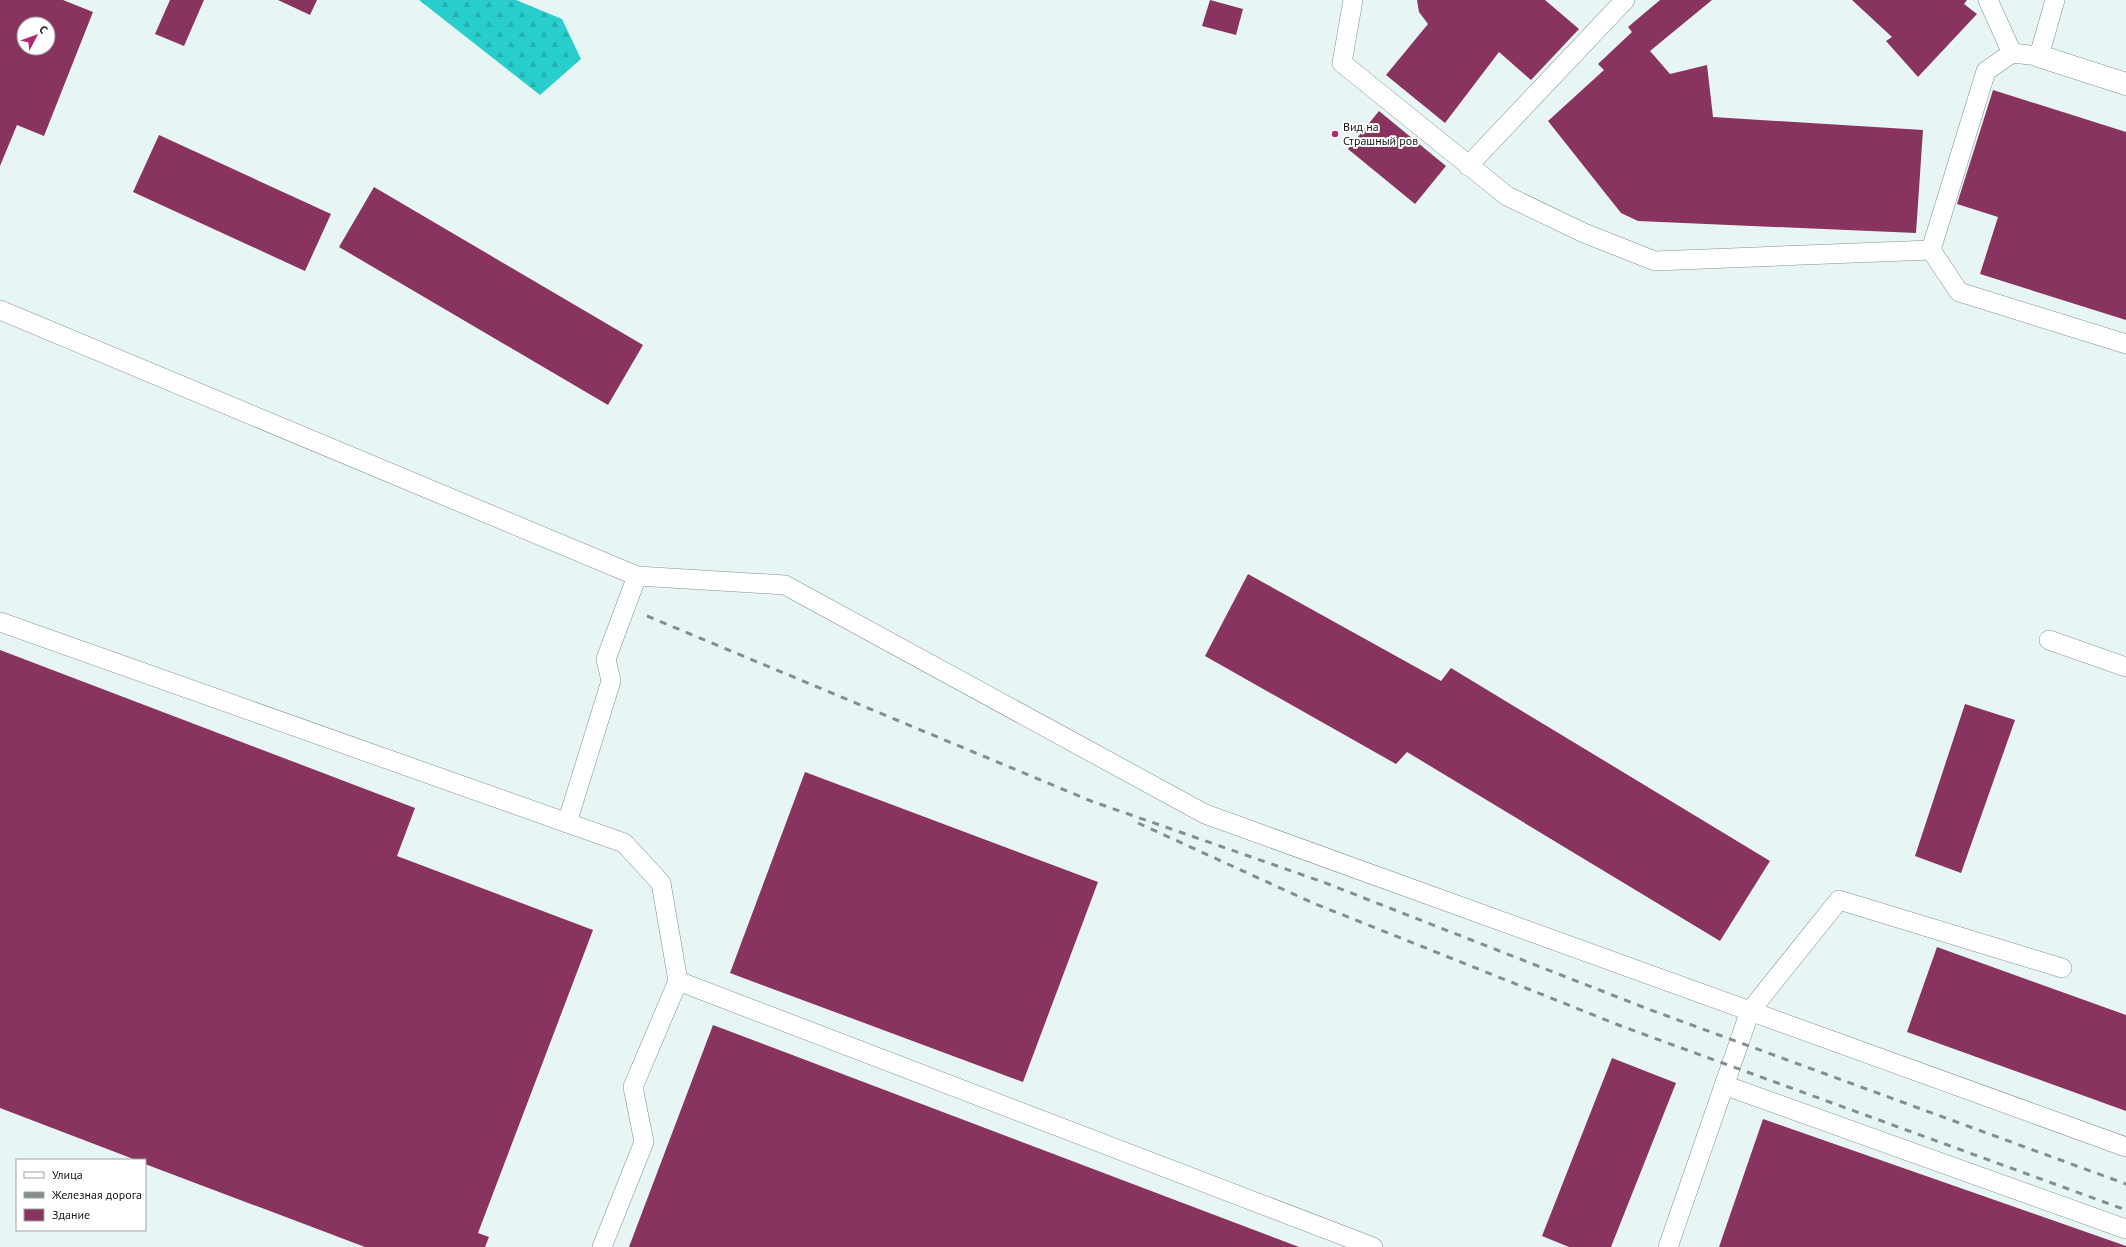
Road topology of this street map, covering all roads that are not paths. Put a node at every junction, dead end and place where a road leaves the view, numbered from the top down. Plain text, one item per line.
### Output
1 (1353, 0) edge
2 (1625, 0) edge
3 (1988, 0) edge
4 (2055, 0) edge
5 (2012, 53) junction
6 (2039, 56) junction
7 (2126, 84) edge
8 (1468, 166) junction
9 (1931, 250) junction
10 (0, 310) edge
11 (2126, 344) edge
12 (637, 576) junction
13 (0, 622) edge
14 (2049, 640) dead end
15 (2126, 667) edge
16 (567, 823) junction
17 (2062, 968) dead end
18 (678, 981) junction
19 (1750, 1011) junction
20 (1724, 1085) junction
21 (2126, 1147) edge
22 (2126, 1229) edge
23 (602, 1247) edge
24 (1373, 1247) edge
25 (1668, 1247) edge

1 - 8 lane
2 - 8 lane
3 - 5 lane
4 - 6 lane
5 - 6 lane
5 - 9 lane
6 - 7 street
8 - 9 lane
9 - 11 lane
10 - 12 lane
12 - 16 lane
12 - 19 lane
13 - 16 lane
14 - 15 lane
16 - 18 lane
17 - 19 lane
18 - 23 lane
18 - 24 lane
19 - 20 lane
19 - 21 lane
20 - 22 lane
20 - 25 lane

